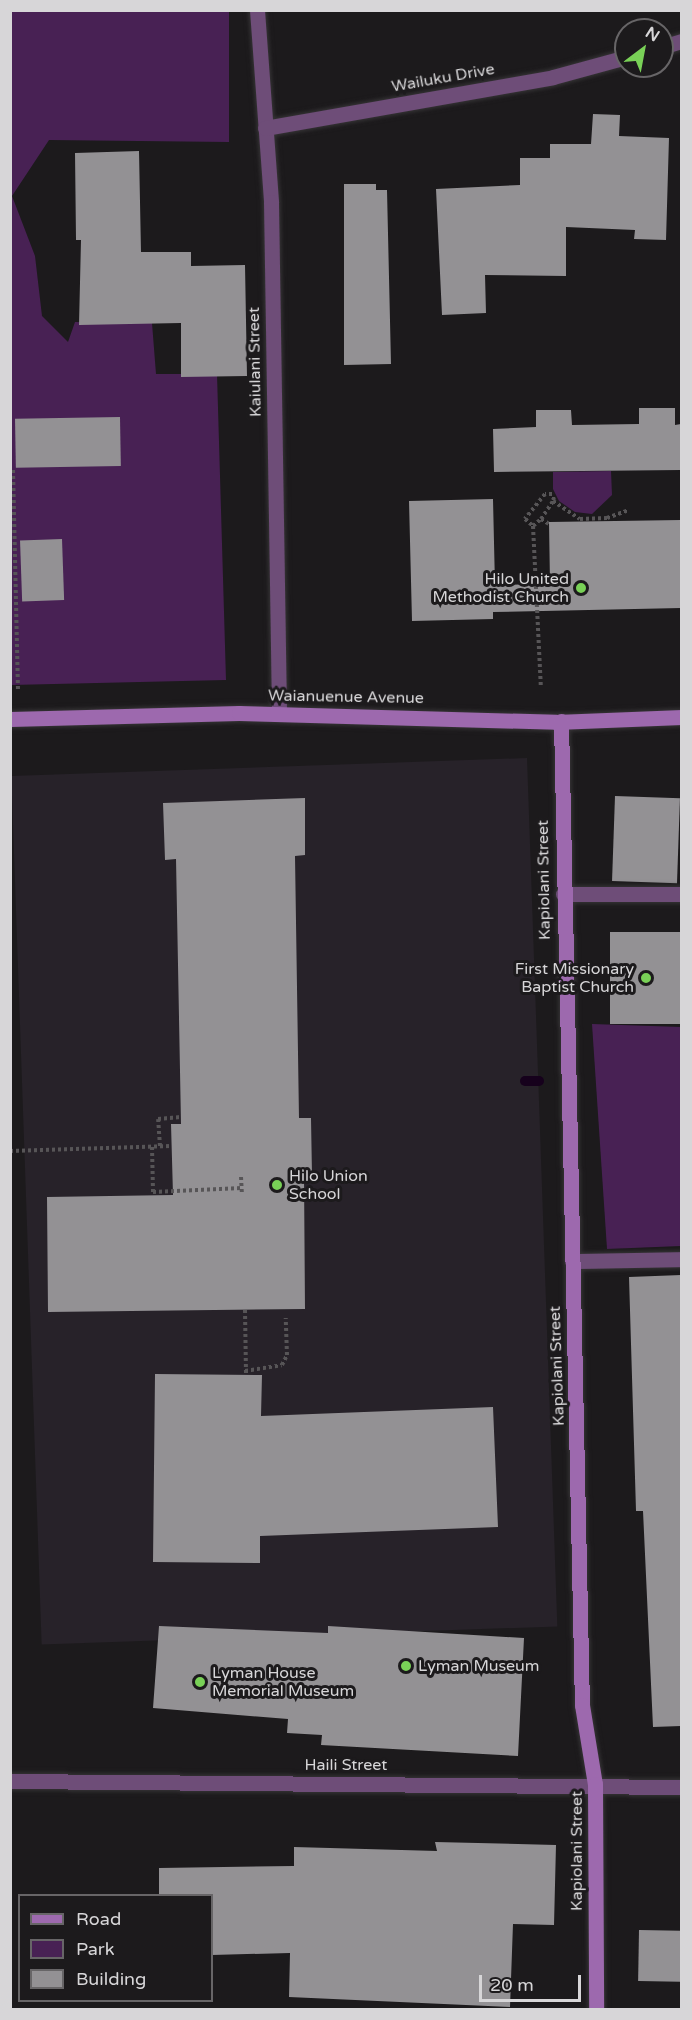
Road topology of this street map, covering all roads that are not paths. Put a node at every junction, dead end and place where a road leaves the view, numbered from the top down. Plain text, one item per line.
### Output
1 (257, 10) edge
2 (614, 60) edge
3 (265, 128) junction
4 (279, 713) junction
5 (681, 717) edge
6 (10, 719) edge
7 (561, 722) junction
8 (563, 894) junction
9 (681, 894) edge
10 (681, 1259) edge
11 (572, 1261) junction
12 (10, 1781) edge
13 (595, 1784) junction
14 (681, 1787) edge
15 (596, 2010) edge

1 - 3 street, Kaiulani Street
2 - 3 street, Wailuku Drive
3 - 4 street, Kaiulani Street
4 - 6 street, Waianuenue Avenue
4 - 7 street, Waianuenue Avenue
5 - 7 street, Waianuenue Avenue
7 - 8 street, Kapiolani Street
8 - 9 street
8 - 11 street, Kapiolani Street
10 - 11 street
11 - 13 street, Kapiolani Street
12 - 13 street, Haili Street
13 - 14 street, Haili Street
13 - 15 street, Kapiolani Street

